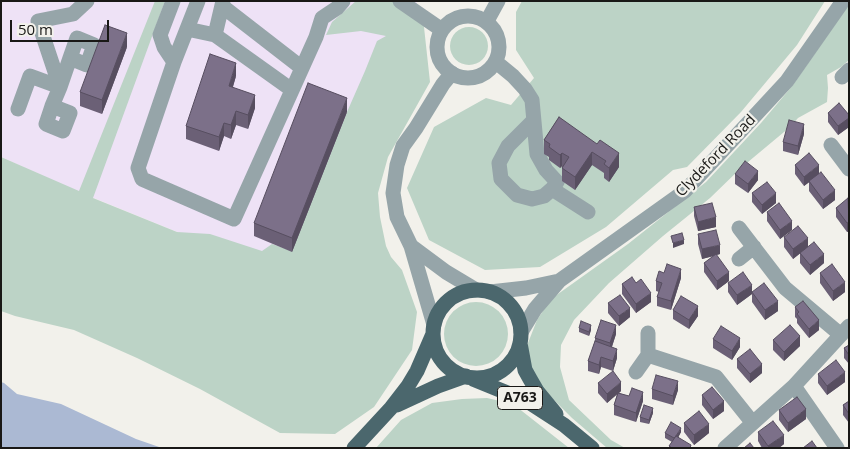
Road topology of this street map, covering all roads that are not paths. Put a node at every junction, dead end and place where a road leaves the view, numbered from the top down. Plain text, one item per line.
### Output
1 (87, 1) edge
2 (173, 1) edge
3 (198, 1) edge
4 (343, 1) edge
5 (400, 1) edge
6 (498, 1) edge
7 (843, 1) edge
8 (222, 4) edge
9 (487, 21) junction
10 (187, 29) junction
11 (442, 30) junction
12 (215, 35) junction
13 (70, 58) dead end
14 (174, 62) junction
15 (496, 62) junction
16 (302, 68) junction
17 (452, 73) junction
18 (60, 86) junction
19 (292, 90) junction
20 (52, 106) dead end
21 (18, 109) dead end
22 (533, 121) junction
23 (831, 145) dead end
24 (847, 162) edge
25 (552, 189) junction
26 (588, 212) dead end
27 (739, 228) dead end
28 (411, 246) junction
29 (754, 247) junction
30 (739, 259) dead end
31 (560, 281) junction
32 (483, 291) junction
33 (434, 329) junction
34 (845, 331) edge
35 (648, 333) dead end
36 (520, 338) junction
37 (648, 355) junction
38 (636, 372) dead end
39 (469, 377) junction
40 (794, 386) junction
41 (391, 408) junction
42 (752, 422) junction
43 (564, 425) junction
44 (354, 448) edge
45 (592, 448) edge
46 (725, 448) edge
47 (838, 448) edge

1 - 18 street
2 - 14 street
3 - 10 street
4 - 16 street
5 - 11 street
6 - 9 street
7 - 31 street, Clydeford Road
8 - 12 street
8 - 16 street
9 - 11 street
9 - 15 street
10 - 12 street
10 - 14 street
11 - 17 street
12 - 19 street
13 - 18 street
14 - 19 street
15 - 17 street
15 - 22 street
16 - 19 street
17 - 28 street
18 - 20 street
18 - 21 street
22 - 25 street
22 - 25 street
23 - 24 street
25 - 26 street
27 - 29 street
28 - 32 street
28 - 33 street
29 - 30 street
29 - 34 street
31 - 32 street, Clydeford Road
31 - 36 street, Clydeford Road
32 - 33 main road
32 - 36 main road
33 - 39 main road
33 - 41 main road
34 - 40 street
35 - 37 street
36 - 39 main road
36 - 43 main road, A763
37 - 38 street
37 - 42 street
39 - 41 main road
39 - 43 main road, A763
40 - 42 street
40 - 47 street
41 - 44 main road
42 - 46 street
43 - 45 main road, A763

